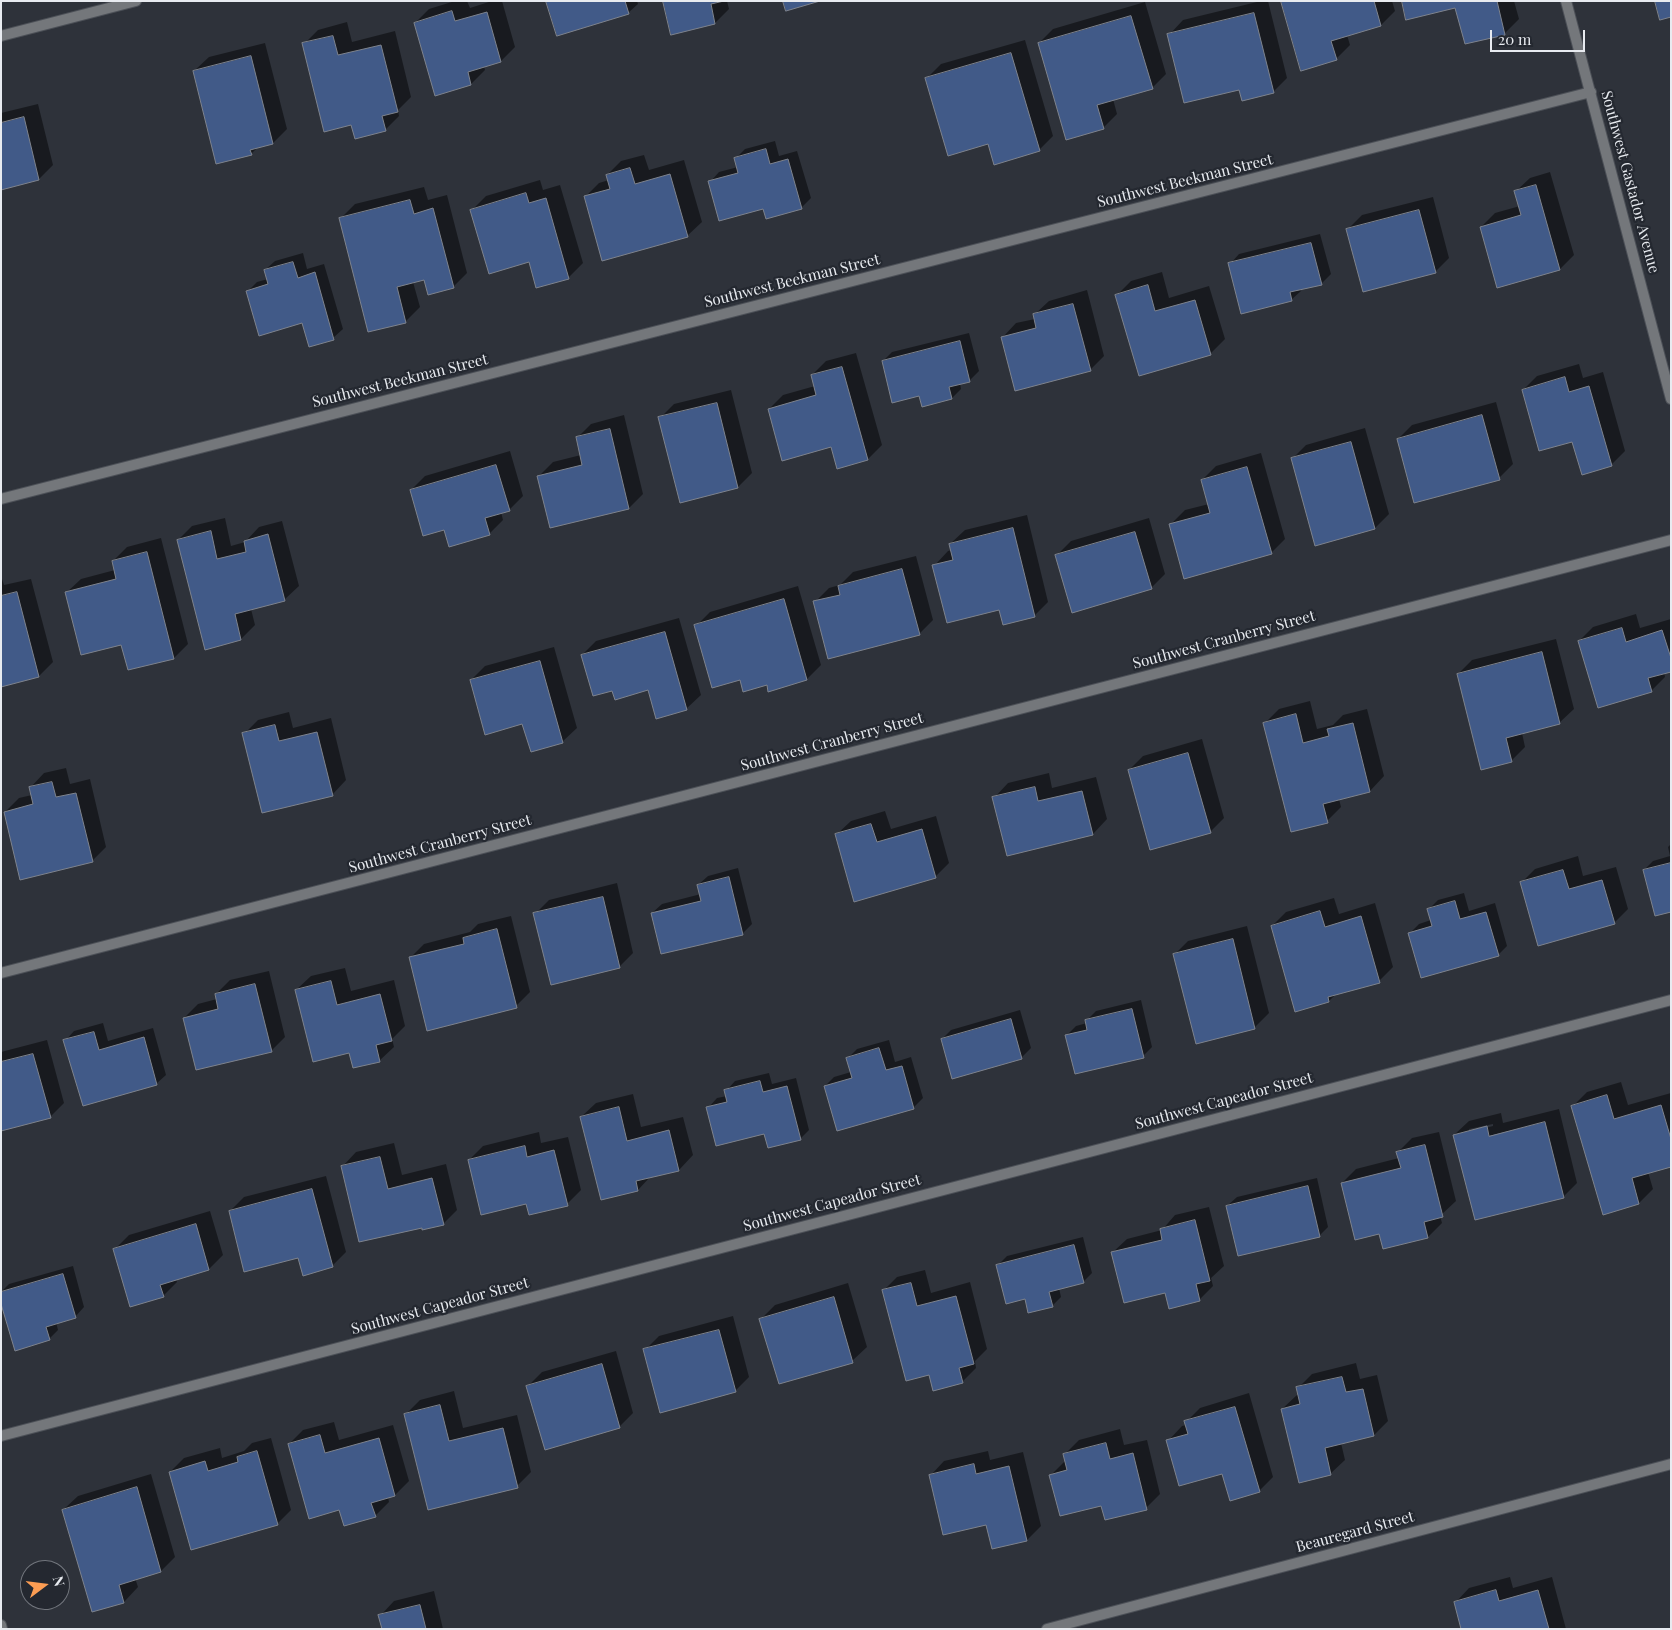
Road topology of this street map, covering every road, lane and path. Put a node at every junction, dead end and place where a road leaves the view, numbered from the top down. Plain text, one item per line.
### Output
1 (136, 1) edge
2 (1566, 1) edge
3 (1, 36) edge
4 (1591, 92) junction
5 (1671, 400) edge
6 (1, 498) edge
7 (1671, 540) edge
8 (1, 973) edge
9 (1671, 1000) edge
10 (1, 1436) edge
11 (1671, 1464) edge
12 (1047, 1629) edge

1 - 3 street
2 - 4 street, Southwest Gastador Avenue
4 - 5 street, Southwest Gastador Avenue
4 - 6 street, Southwest Beekman Street
7 - 8 street, Southwest Cranberry Street
9 - 10 street, Southwest Capeador Street
11 - 12 street, Beauregard Street

